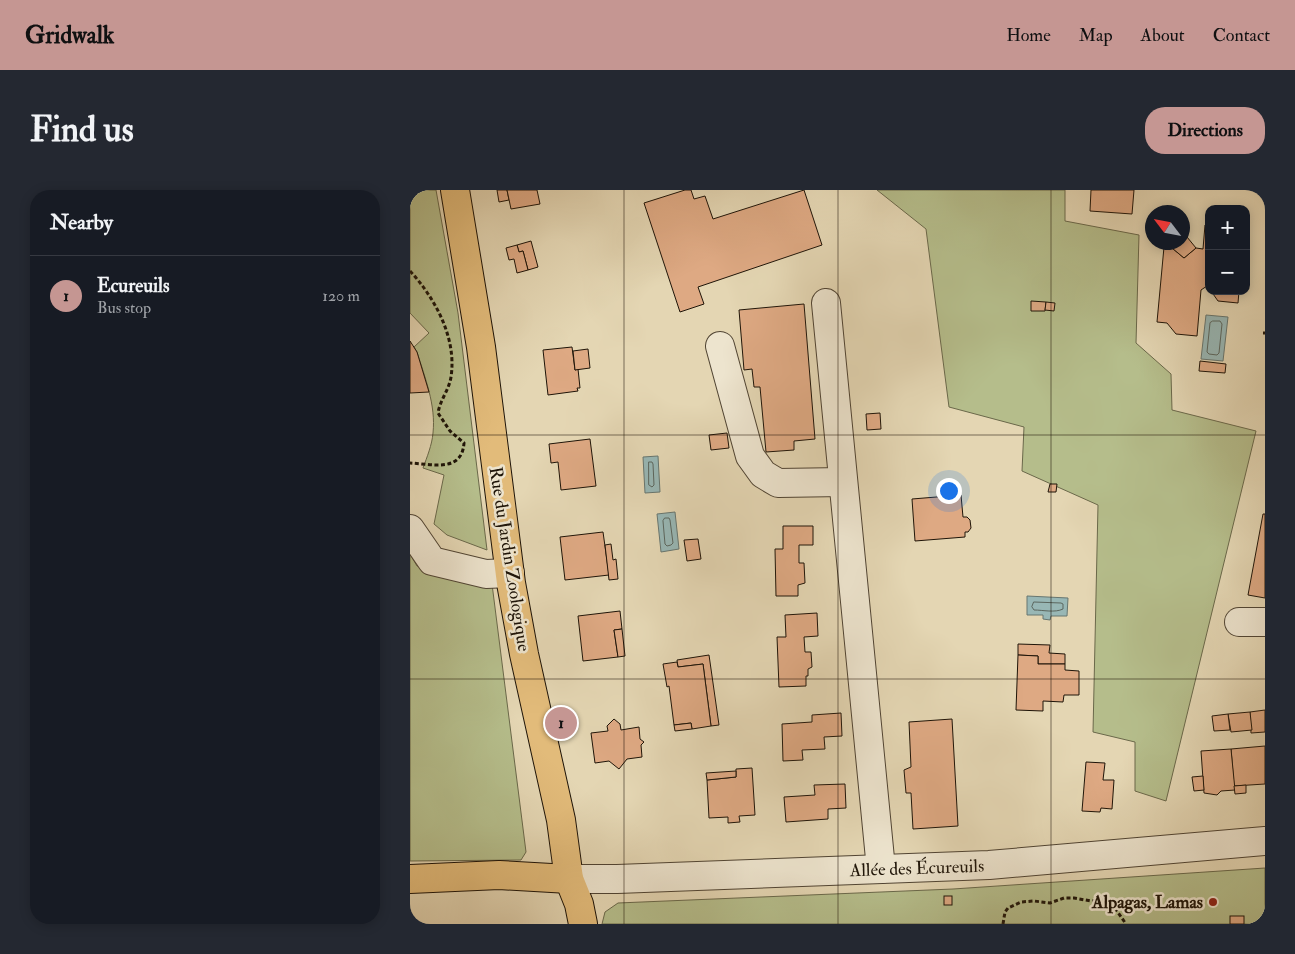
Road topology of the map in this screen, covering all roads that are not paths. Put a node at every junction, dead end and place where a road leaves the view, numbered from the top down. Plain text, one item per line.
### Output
1 (455, 190) edge
2 (826, 303) dead end
3 (720, 346) dead end
4 (844, 482) junction
5 (410, 529) edge
6 (510, 573) junction
7 (1265, 841) edge
8 (881, 869) junction
9 (410, 879) edge
10 (569, 879) junction
11 (583, 924) edge

1 - 6 main road, Rue du Jardin Zoologique
2 - 4 street
3 - 4 street
4 - 8 street
5 - 6 street
6 - 10 main road, Rue du Jardin Zoologique
7 - 8 street, Allée des Écureuils
8 - 10 street, Allée des Écureuils
9 - 10 main road
10 - 11 main road, Rue du Jardin Zoologique

